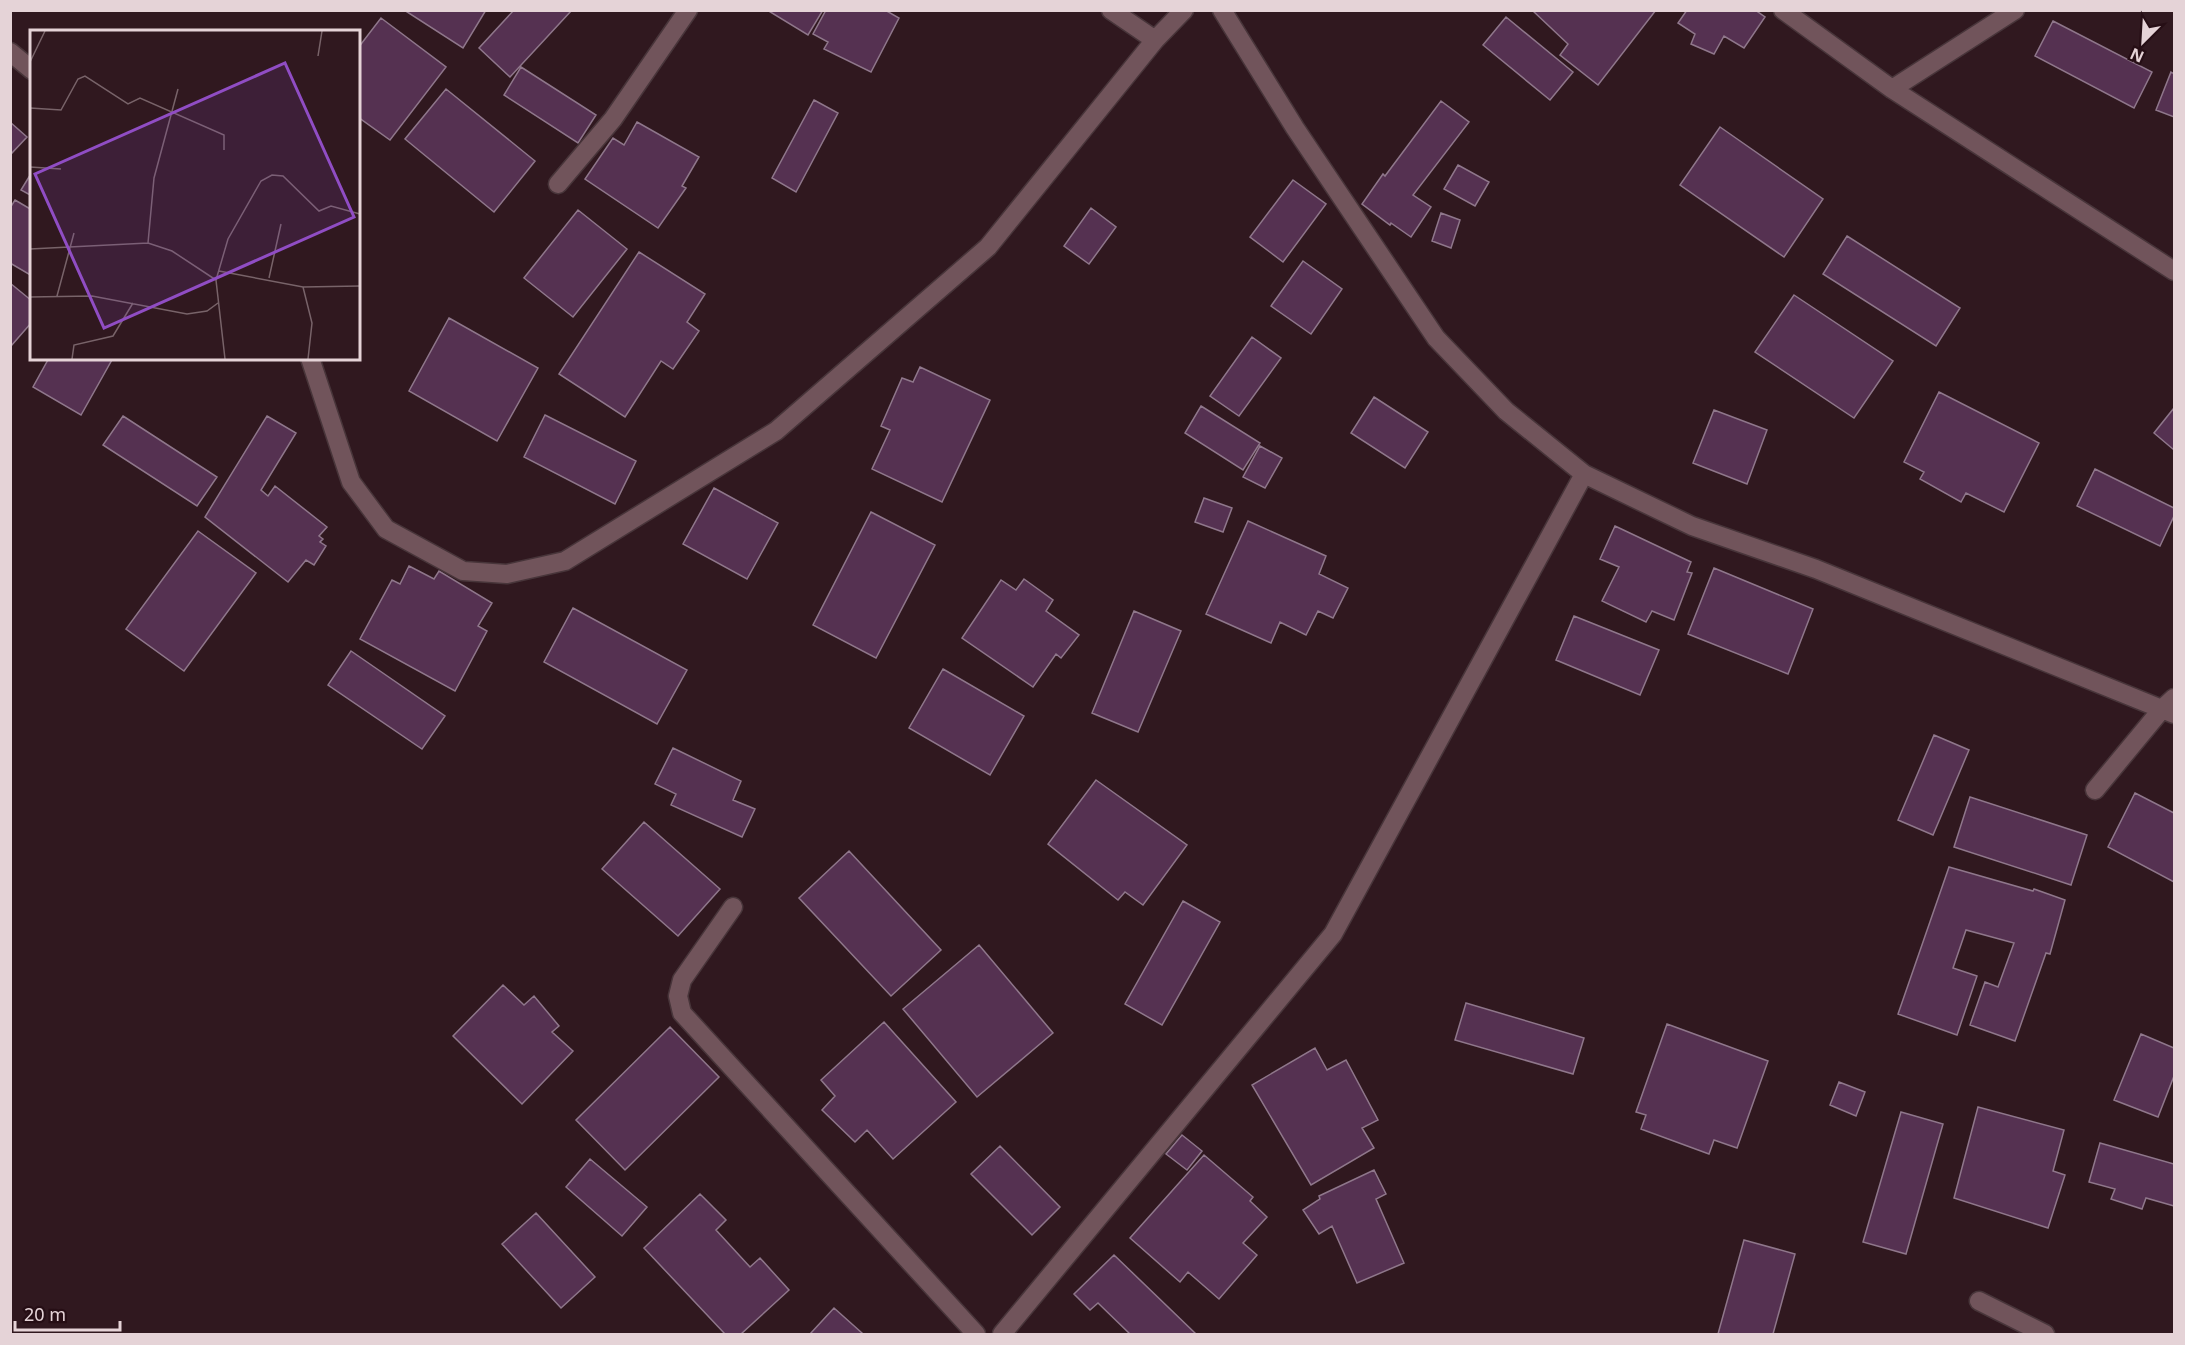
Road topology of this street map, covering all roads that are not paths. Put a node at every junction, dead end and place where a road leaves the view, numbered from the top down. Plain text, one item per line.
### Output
1 (688, 10) edge
2 (1111, 10) edge
3 (1184, 10) edge
4 (1222, 10) edge
5 (1783, 10) edge
6 (2015, 10) edge
7 (1155, 40) junction
8 (10, 52) edge
9 (30, 68) edge
10 (1892, 89) junction
11 (558, 184) dead end
12 (2175, 272) edge
13 (311, 360) edge
14 (1584, 474) junction
15 (2170, 707) edge
16 (2095, 790) dead end
17 (733, 907) dead end
18 (1979, 1301) dead end
19 (976, 1335) edge
20 (1002, 1335) edge
21 (2045, 1335) edge

1 - 11 street
2 - 7 street
3 - 7 street
4 - 14 street
5 - 10 street
6 - 10 street
7 - 13 street
8 - 9 street
10 - 12 street
14 - 15 street
14 - 20 street
15 - 16 street
17 - 19 street
18 - 21 street

